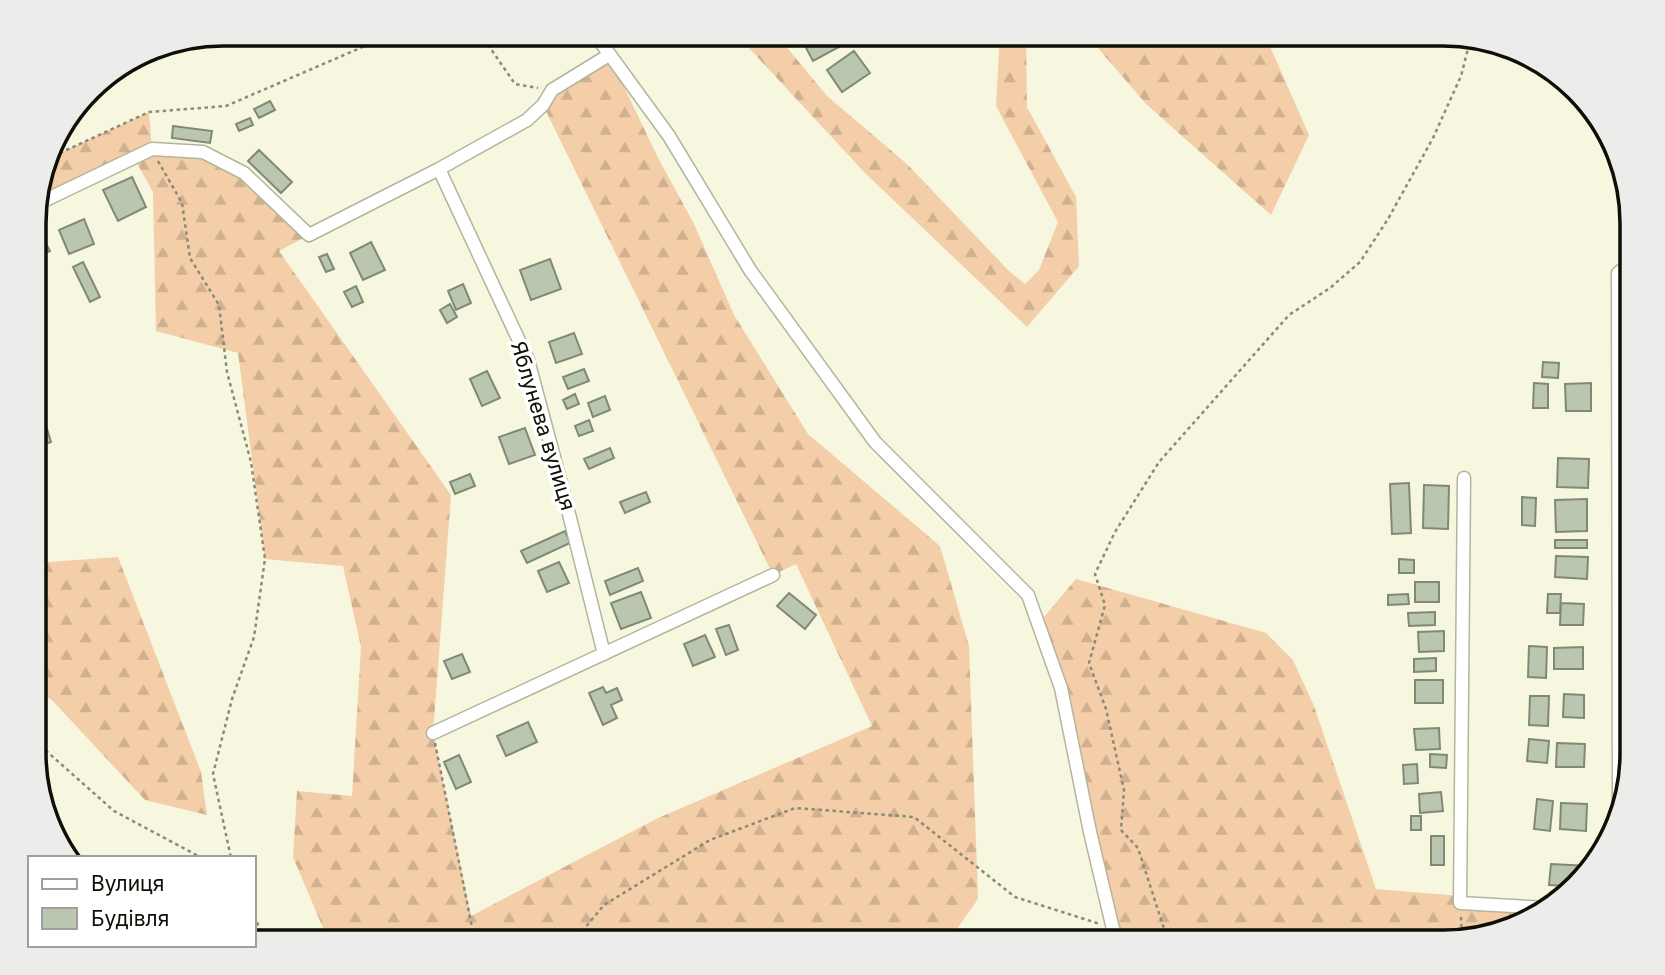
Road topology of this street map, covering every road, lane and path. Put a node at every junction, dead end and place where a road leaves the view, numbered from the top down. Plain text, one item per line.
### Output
1 (366, 46) edge
2 (489, 46) edge
3 (603, 46) edge
4 (1468, 48) edge
5 (610, 55) junction
6 (552, 90) junction
7 (152, 149) junction
8 (60, 153) edge
9 (439, 169) junction
10 (47, 199) edge
11 (1619, 272) edge
12 (1464, 478) dead end
13 (773, 575) dead end
14 (604, 654) junction
15 (433, 733) joint
16 (46, 751) edge
17 (1619, 765) edge
18 (198, 856) edge
19 (231, 856) edge
20 (1460, 903) junction
21 (1529, 907) edge
22 (1461, 928) edge
23 (1113, 929) joint
24 (1164, 929) edge
25 (473, 930) edge
26 (583, 930) edge

1 - 8 path
2 - 6 path
3 - 5 street
4 - 24 path
5 - 6 street
5 - 23 street
6 - 9 street
7 - 9 street
7 - 10 street
7 - 19 path
9 - 14 street, Яблунева вулиця
11 - 17 street
12 - 20 street
13 - 14 street
14 - 15 street
15 - 25 path
16 - 18 path
20 - 21 street
20 - 22 path
23 - 26 path

